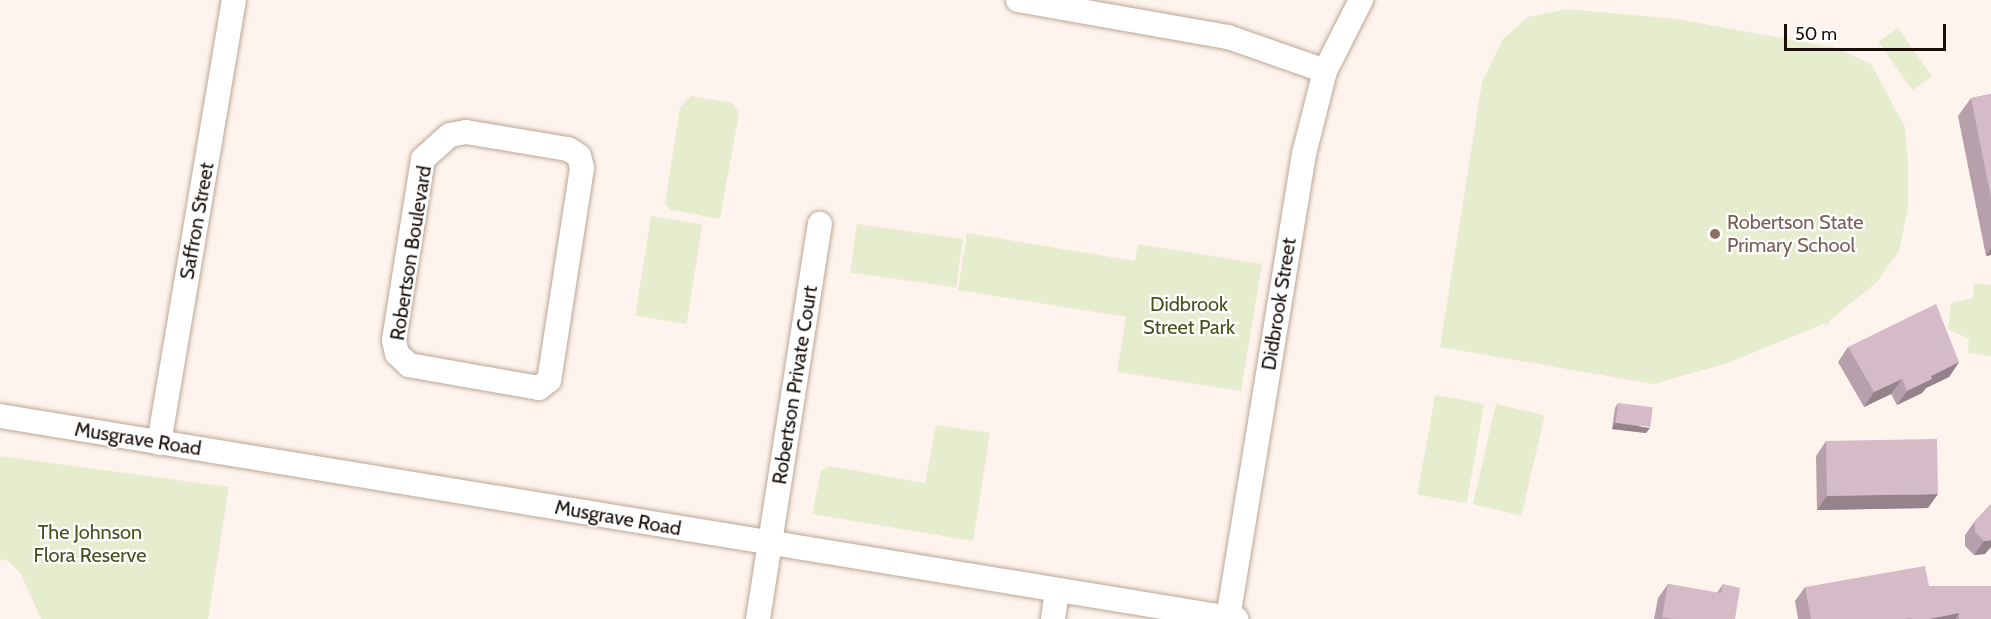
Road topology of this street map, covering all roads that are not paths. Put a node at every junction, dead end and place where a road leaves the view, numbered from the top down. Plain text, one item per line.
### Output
1 (234, 0) edge
2 (1018, 0) edge
3 (1361, 0) edge
4 (1325, 70) junction
5 (820, 224) dead end
6 (539, 388) joint
7 (0, 416) edge
8 (159, 442) junction
9 (771, 545) junction
10 (1057, 590) junction
11 (1232, 618) edge
12 (758, 619) edge
13 (1053, 619) edge

1 - 8 street, Saffron Street
2 - 4 street
3 - 4 street, Didbrook Street
4 - 11 street, Didbrook Street
5 - 9 street, Robertson Private Court
6 - 6 street, Robertson Boulevard
7 - 8 street, Musgrave Road
8 - 9 street, Musgrave Road
9 - 10 street, Musgrave Road
9 - 12 street, Robertson Private Court
10 - 11 street, Musgrave Road
10 - 13 street

